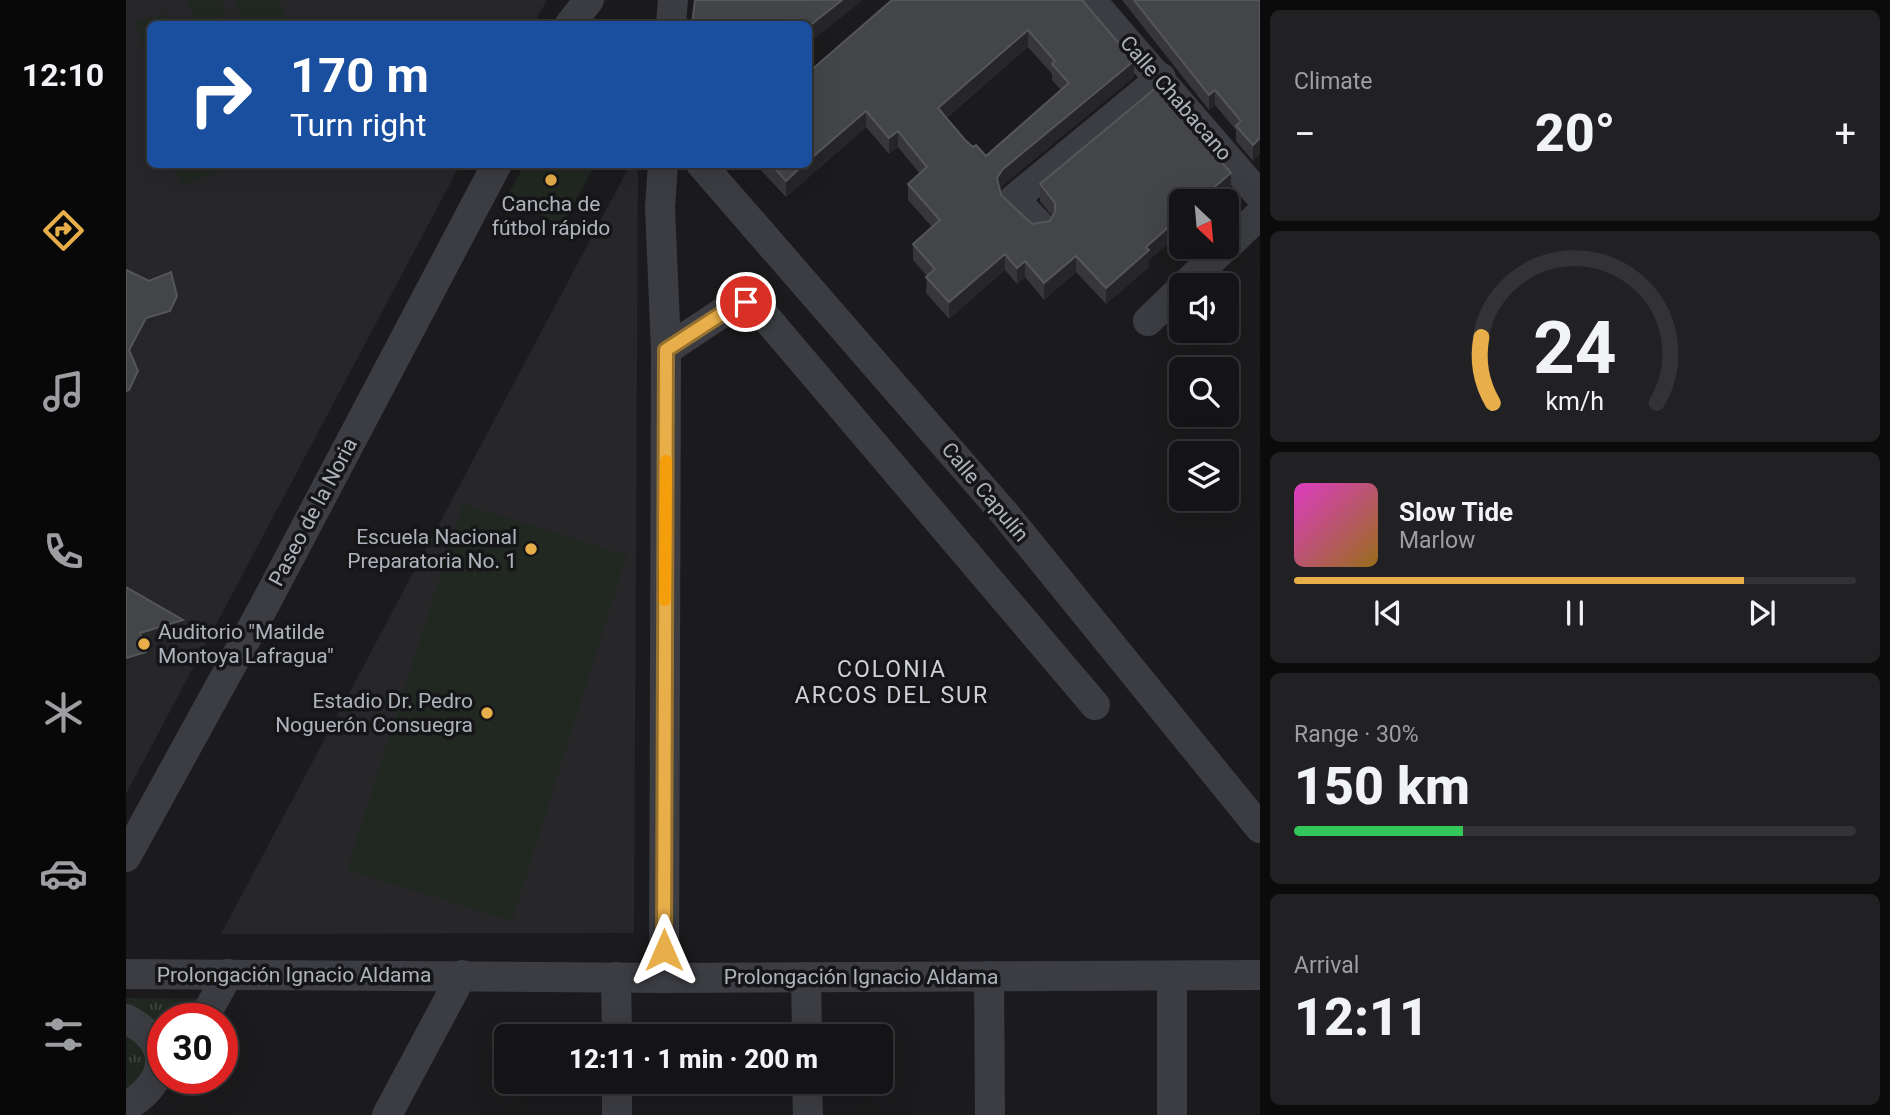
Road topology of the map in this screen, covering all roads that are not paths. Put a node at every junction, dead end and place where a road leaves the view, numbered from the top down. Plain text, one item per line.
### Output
1 (673, 0) edge
2 (1091, 0) edge
3 (671, 21) edge
4 (1161, 78) junction
5 (495, 168) edge
6 (663, 168) edge
7 (704, 168) edge
8 (1260, 196) edge
9 (1260, 214) edge
10 (1038, 224) edge
11 (1239, 234) edge
12 (1212, 259) edge
13 (1198, 273) edge
14 (1169, 301) edge
15 (1148, 321) dead end
16 (666, 350) junction
17 (1095, 705) dead end
18 (1260, 828) edge
19 (126, 857) edge
20 (126, 974) edge
21 (228, 974) junction
22 (462, 975) junction
23 (1260, 975) edge
24 (989, 976) junction
25 (616, 977) junction
26 (806, 977) junction
27 (664, 978) junction
28 (1172, 978) junction
29 (212, 1003) edge
30 (126, 1019) edge
31 (617, 1024) edge
32 (807, 1024) edge
33 (164, 1094) edge
34 (617, 1094) edge
35 (807, 1094) edge
36 (126, 1107) edge
37 (153, 1115) edge
38 (387, 1115) edge
39 (617, 1115) edge
40 (808, 1115) edge
41 (990, 1115) edge
42 (1172, 1115) edge

1 - 3 street
2 - 4 street, Calle Chabacano
4 - 8 street, Calle Chabacano
4 - 10 street
5 - 19 street, Paseo de la Noria
6 - 16 street
7 - 18 street, Calle Capulín
9 - 11 street
12 - 13 street
14 - 15 street
16 - 17 street
16 - 27 street
20 - 21 street, Prolongación Ignacio Aldama
21 - 22 street, Prolongación Ignacio Aldama
21 - 29 street
22 - 25 street, Prolongación Ignacio Aldama
22 - 38 street
23 - 28 street, Prolongación Ignacio Aldama
24 - 26 street, Prolongación Ignacio Aldama
24 - 28 street, Prolongación Ignacio Aldama
24 - 41 street
25 - 27 street, Prolongación Ignacio Aldama
25 - 31 street
26 - 27 street, Prolongación Ignacio Aldama
26 - 32 street
28 - 42 street
30 - 36 street
33 - 37 street
34 - 39 street
35 - 40 street

